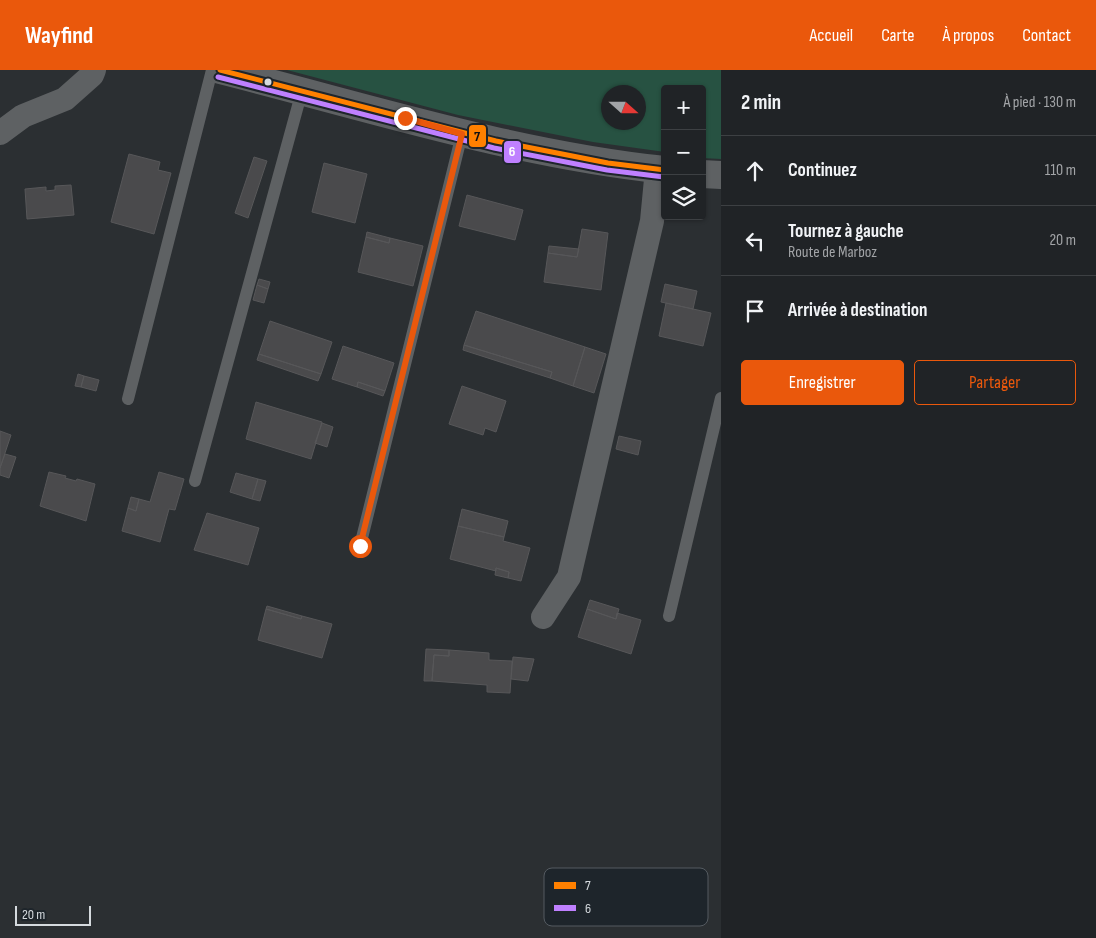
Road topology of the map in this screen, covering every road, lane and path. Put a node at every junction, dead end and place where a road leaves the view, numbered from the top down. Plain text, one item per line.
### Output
1 (94, 70) edge
2 (212, 70) edge
3 (220, 70) edge
4 (302, 91) junction
5 (0, 133) edge
6 (462, 134) junction
7 (661, 169) edge
8 (706, 174) edge
9 (721, 176) edge
10 (721, 398) edge
11 (128, 399) dead end
12 (195, 481) dead end
13 (360, 546) dead end
14 (669, 616) dead end
15 (543, 617) dead end

1 - 5 street
2 - 11 lane
3 - 4 main road
4 - 6 main road
4 - 12 lane
6 - 7 main road
6 - 13 lane
7 - 15 street
8 - 9 main road
10 - 14 lane

